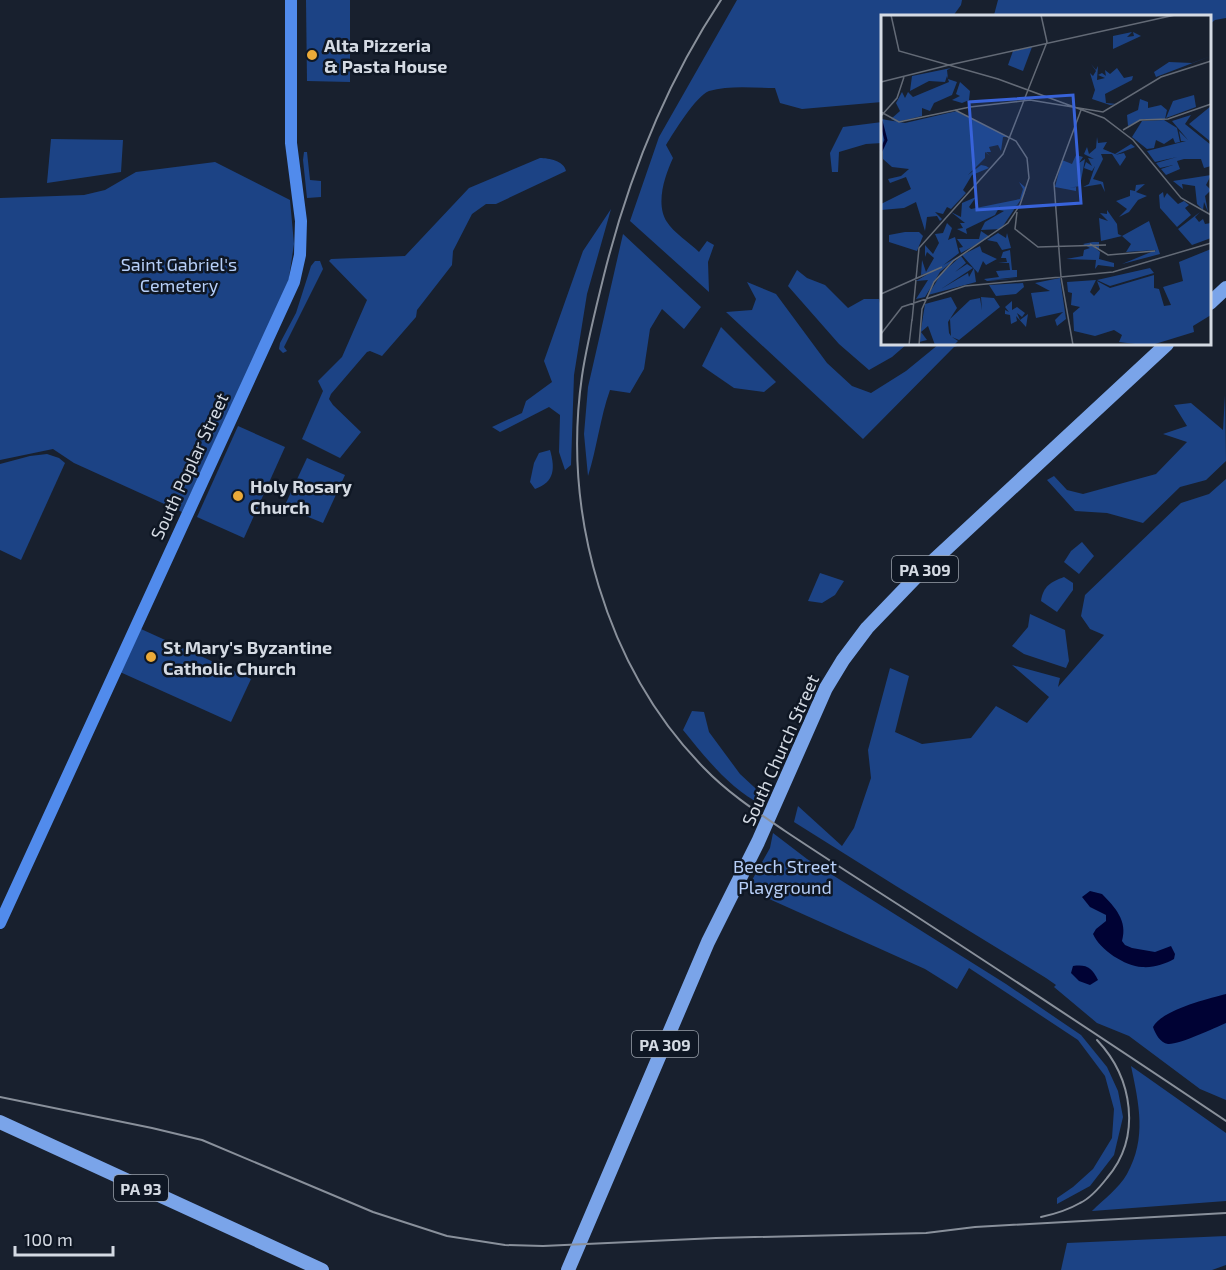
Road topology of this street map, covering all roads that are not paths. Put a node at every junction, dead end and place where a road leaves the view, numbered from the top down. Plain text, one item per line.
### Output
1 (291, 0) edge
2 (1226, 288) edge
3 (1211, 301) edge
4 (1166, 345) edge
5 (0, 923) edge
6 (0, 1122) edge
7 (322, 1270) edge
8 (568, 1270) edge

1 - 5 main road, South Poplar Street
2 - 3 highway
4 - 8 highway, South Church Street / PA 309
6 - 7 highway, PA 93

